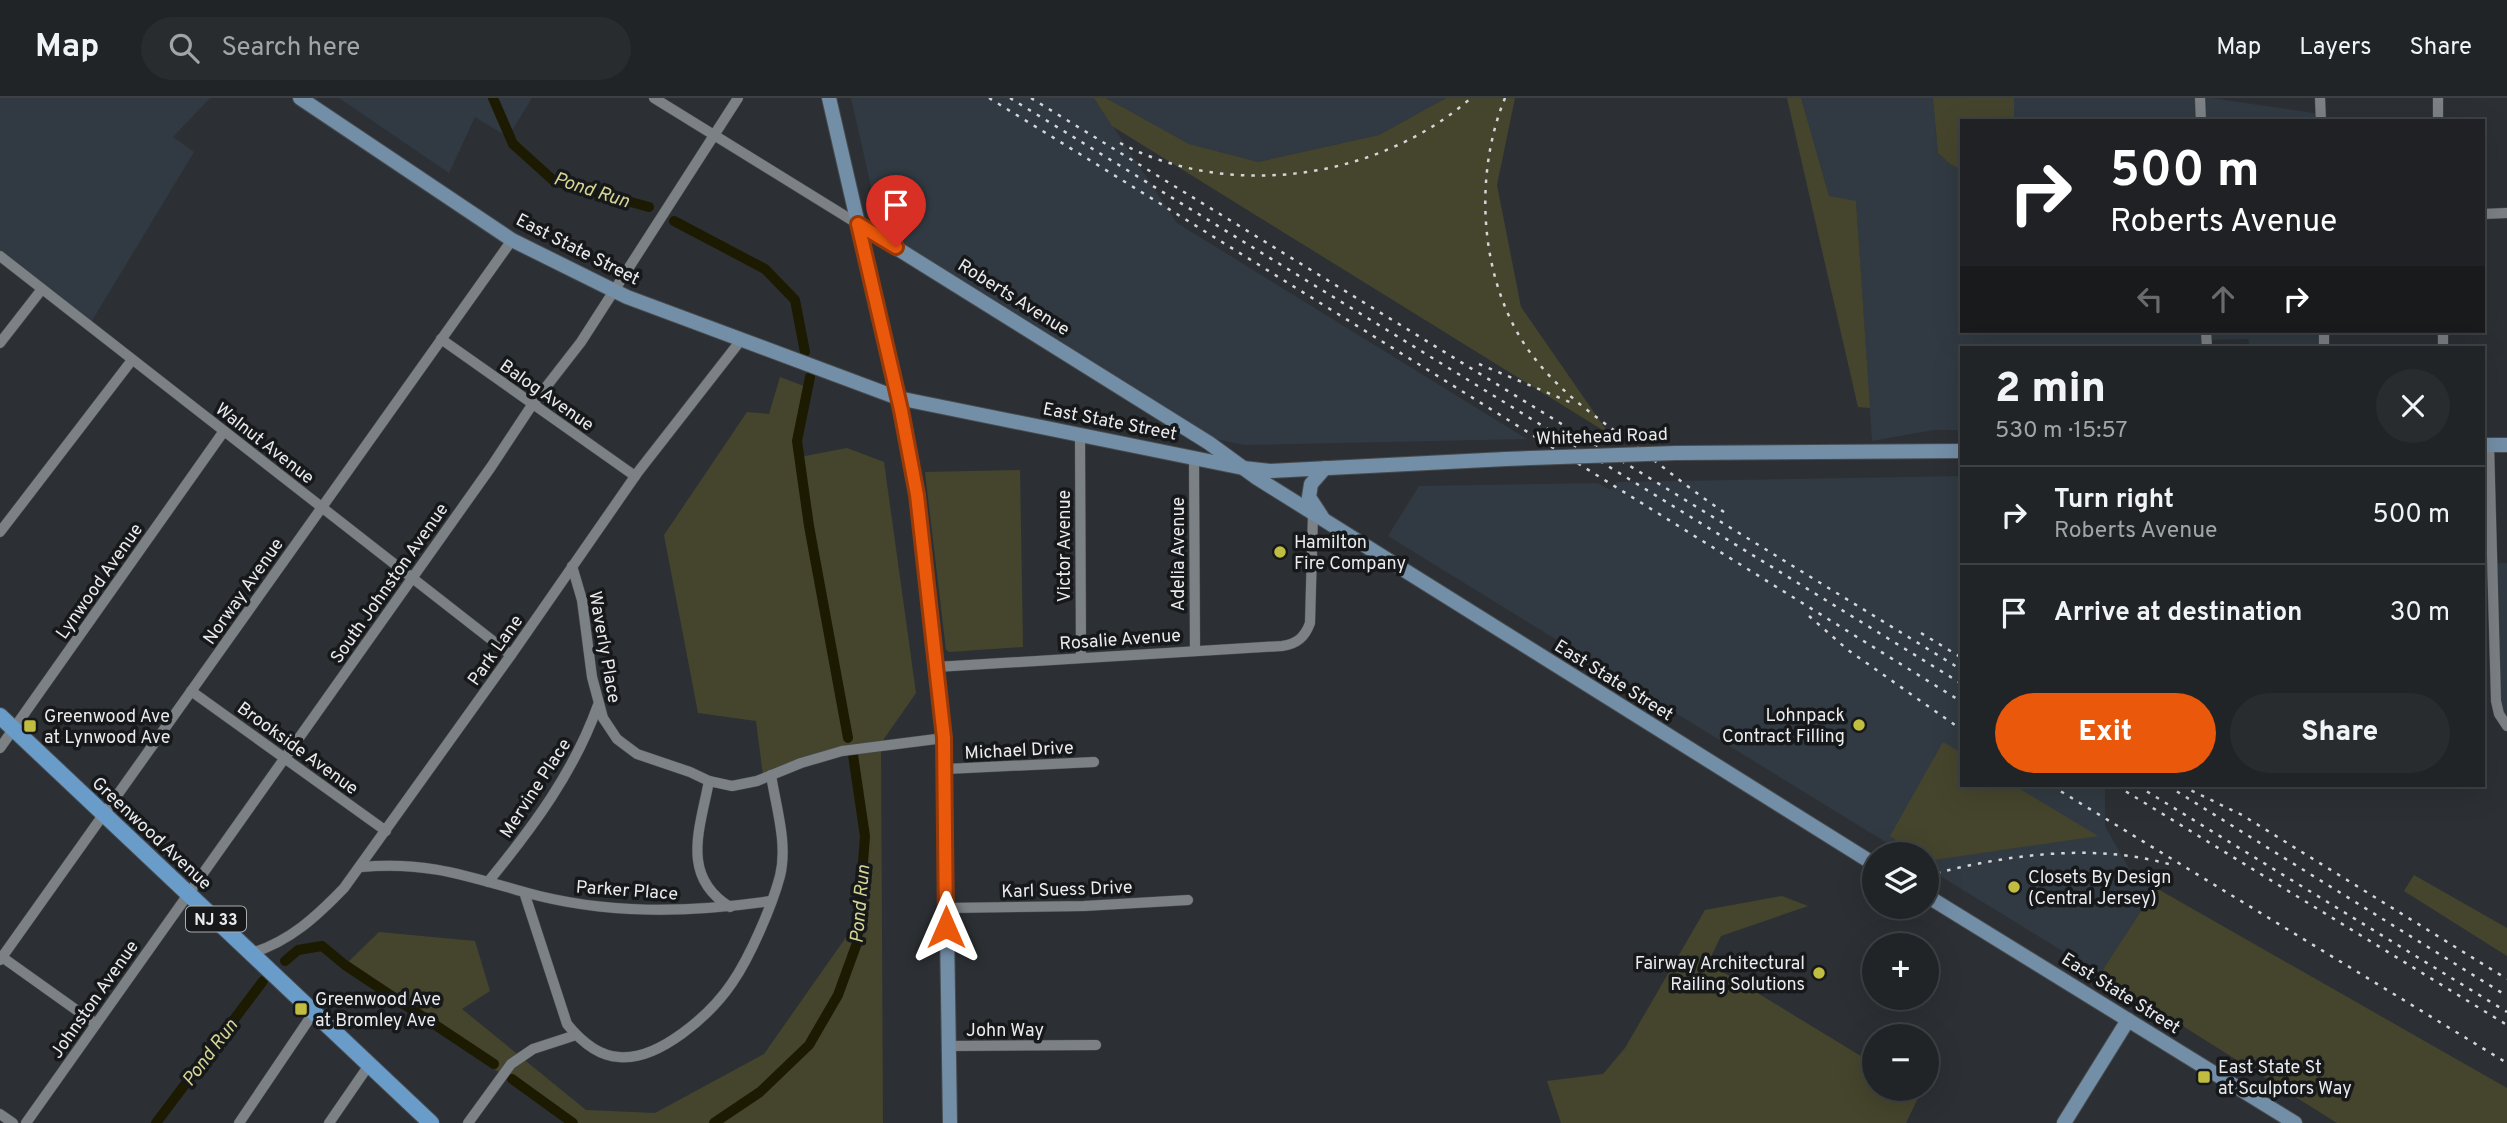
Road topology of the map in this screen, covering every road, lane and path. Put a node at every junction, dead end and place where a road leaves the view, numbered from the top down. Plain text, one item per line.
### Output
1 (300, 98) edge
2 (654, 98) edge
3 (738, 98) edge
4 (829, 98) edge
5 (2200, 98) edge
6 (2320, 98) edge
7 (2438, 98) edge
8 (2201, 119) edge
9 (2320, 119) edge
10 (2438, 119) edge
11 (713, 136) junction
12 (2507, 213) edge
13 (2485, 214) edge
14 (858, 224) junction
15 (512, 240) junction
16 (0, 256) edge
17 (42, 289) junction
18 (614, 291) junction
19 (441, 339) junction
20 (741, 340) junction
21 (0, 343) edge
22 (132, 360) junction
23 (898, 398) junction
24 (532, 405) junction
25 (224, 431) junction
26 (1080, 435) junction
27 (2486, 445) edge
28 (2507, 445) edge
29 (1960, 451) edge
30 (1194, 458) junction
31 (1243, 468) junction
32 (1325, 468) junction
33 (635, 476) junction
34 (321, 507) junction
35 (1319, 517) junction
36 (0, 531) edge
37 (572, 566) junction
38 (412, 578) junction
39 (1195, 650) junction
40 (511, 655) junction
41 (1081, 657) junction
42 (936, 667) junction
43 (191, 691) junction
44 (598, 705) junction
45 (0, 716) edge
46 (2507, 726) edge
47 (14, 729) junction
48 (944, 738) junction
49 (0, 748) edge
50 (284, 757) junction
51 (1094, 762) dead end
52 (946, 769) junction
53 (771, 775) junction
54 (709, 781) junction
55 (104, 814) junction
56 (386, 831) junction
57 (1862, 856) edge
58 (360, 867) junction
59 (488, 882) junction
60 (524, 892) junction
61 (188, 893) junction
62 (1188, 900) dead end
63 (771, 901) junction
64 (1939, 903) edge
65 (730, 907) junction
66 (946, 908) junction
67 (252, 953) junction
68 (1, 959) edge
69 (314, 1012) junction
70 (2128, 1020) junction
71 (96, 1024) junction
72 (576, 1035) junction
73 (1097, 1045) dead end
74 (948, 1046) junction
75 (369, 1065) junction
76 (0, 1114) edge
77 (13, 1123) edge
78 (26, 1123) edge
79 (239, 1123) edge
80 (329, 1123) edge
81 (431, 1123) edge
82 (468, 1123) edge
83 (950, 1123) edge
84 (2064, 1123) edge
85 (2295, 1123) edge

1 - 15 street, East State Street
2 - 11 street, Roberts Avenue
3 - 11 street, South Johnston Avenue
4 - 14 street
5 - 8 street
6 - 9 street
7 - 10 street
11 - 14 street, Roberts Avenue
11 - 18 street, South Johnston Avenue
12 - 13 street
14 - 23 street
14 - 31 street, Roberts Avenue
15 - 18 street, East State Street
15 - 19 street, Norway Avenue
16 - 17 street, Walnut Avenue
17 - 21 street
17 - 22 street, Walnut Avenue
18 - 20 street, East State Street
18 - 24 street, South Johnston Avenue
19 - 24 street, Balog Avenue
19 - 34 street, Norway Avenue
20 - 23 street, East State Street
20 - 33 street, Park Lane
22 - 25 street, Walnut Avenue
22 - 36 street
23 - 26 street, East State Street
23 - 42 street
24 - 33 street, Balog Avenue
24 - 38 street, South Johnston Avenue
25 - 34 street, Walnut Avenue
25 - 47 street, Lynwood Avenue
26 - 30 street, East State Street
26 - 41 street, Victor Avenue
27 - 28 street
27 - 46 street
29 - 32 street, Whitehead Road, bridge
30 - 31 street, East State Street
30 - 39 street, Adelia Avenue
31 - 32 street, Whitehead Road
31 - 35 street, East State Street
32 - 35 street
33 - 37 street, Park Lane
34 - 38 street, Walnut Avenue
34 - 43 street, Norway Avenue
35 - 39 street, Rosalie Avenue
35 - 57 street, East State Street
37 - 40 street, Park Lane
37 - 44 street, Waverly Place
38 - 40 street, Walnut Avenue
38 - 50 street, South Johnston Avenue
39 - 41 street, Rosalie Avenue
40 - 56 street, Park Lane
41 - 42 street, Rosalie Avenue
42 - 48 street
43 - 50 street, Brookside Avenue
43 - 55 street, Norway Avenue
44 - 54 street, Waverly Place
44 - 59 street, Mervine Place
45 - 47 main road, Greenwood Avenue / NJ 33
47 - 49 street, Lynwood Avenue
47 - 55 main road, Greenwood Avenue / NJ 33
48 - 52 street
48 - 53 street, Waverly Place
50 - 56 street, Brookside Avenue
50 - 61 street, South Johnston Avenue
51 - 52 street, Michael Drive
52 - 66 street
53 - 54 street, Waverly Place
53 - 63 street
54 - 65 street
55 - 61 main road, Greenwood Avenue / NJ 33
55 - 68 street, Norway Avenue
56 - 58 street, Park Lane
58 - 59 street, Parker Place
58 - 67 street, Park Lane
59 - 60 street, Parker Place
60 - 65 street, Parker Place
60 - 72 street
61 - 67 main road, Greenwood Avenue / NJ 33
61 - 71 street, Johnston Avenue
62 - 66 street, Karl Suess Drive
63 - 65 street, Parker Place
63 - 72 street
64 - 70 street, East State Street
66 - 74 street
67 - 69 main road, Greenwood Avenue / NJ 33
68 - 71 street
69 - 75 main road, Greenwood Avenue / NJ 33
69 - 79 street
70 - 84 street
70 - 85 street, East State Street
71 - 78 street, Johnston Avenue
72 - 82 street
73 - 74 street, John Way
74 - 83 street
75 - 80 street
75 - 81 main road, Greenwood Avenue / NJ 33
76 - 77 street

